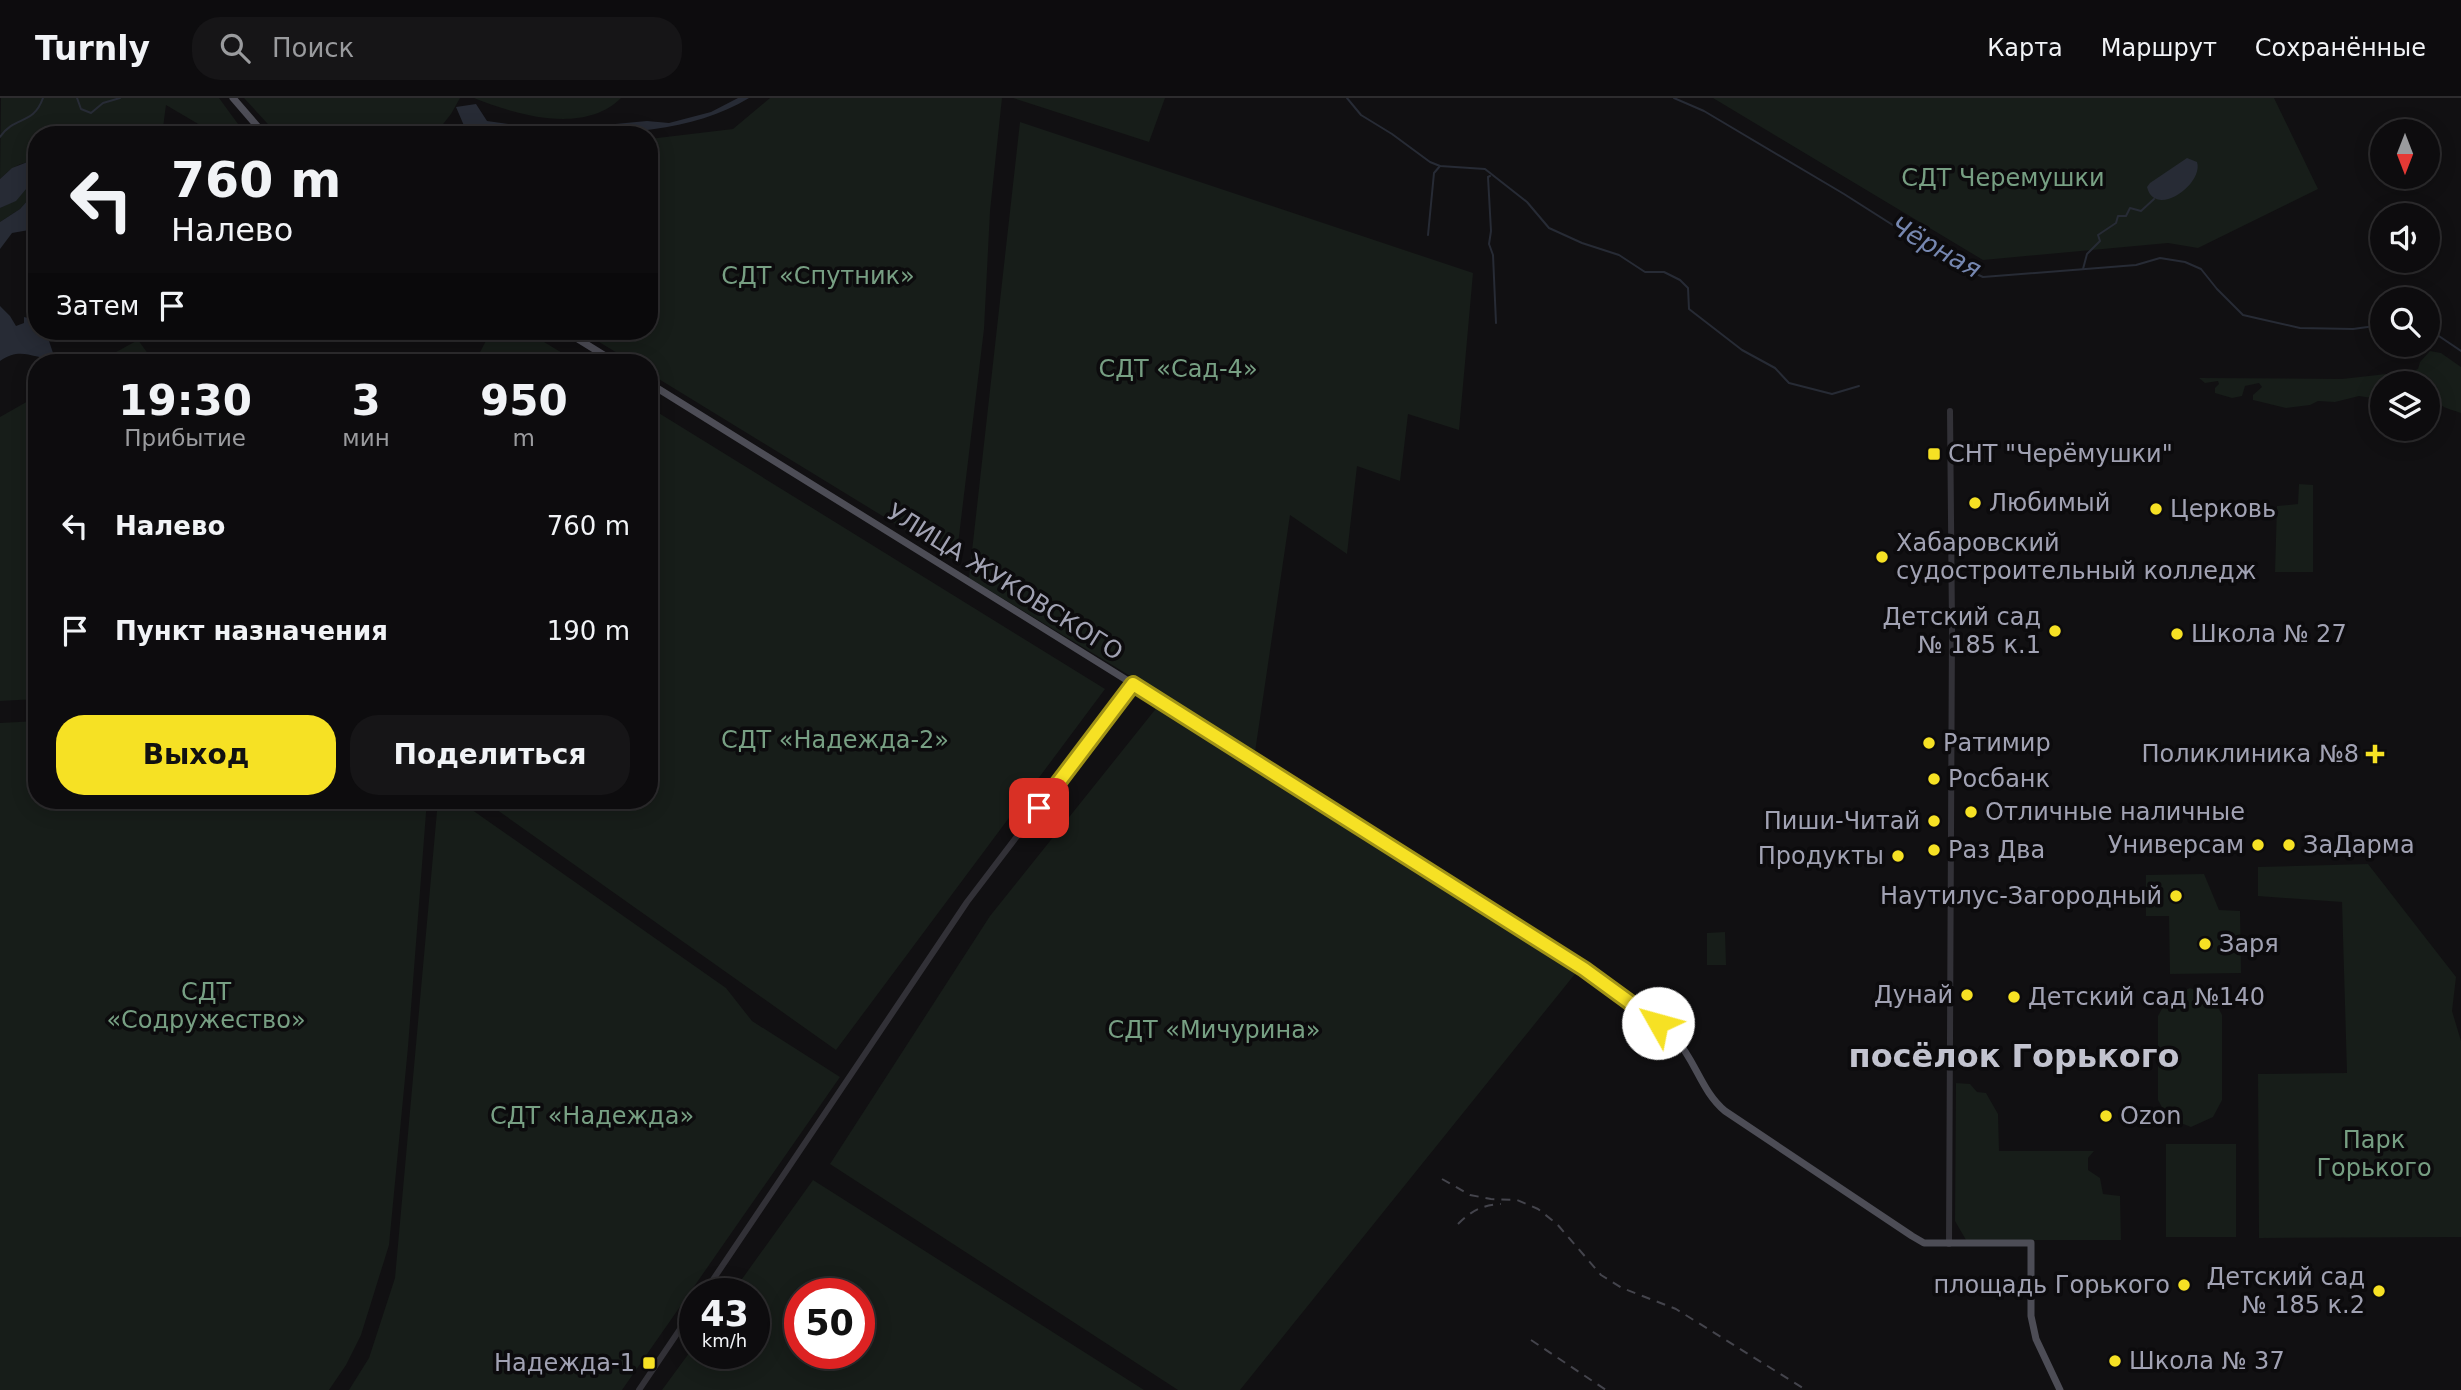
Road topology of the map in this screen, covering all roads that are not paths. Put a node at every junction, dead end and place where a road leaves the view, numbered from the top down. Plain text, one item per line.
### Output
1 (233, 98) edge
2 (257, 126) edge
3 (580, 340) edge
4 (602, 354) edge
5 (658, 389) edge
6 (1950, 411) dead end
7 (1133, 684) junction
8 (1949, 1244) junction
9 (714, 1278) edge
10 (679, 1331) edge
11 (639, 1390) edge
12 (2060, 1390) edge

1 - 2 main road
3 - 4 main road
5 - 7 main road, УЛИЦА ЖУКОВСКОГО
6 - 8 street
7 - 8 main road, УЛИЦА ЖУКОВСКОГО
7 - 9 street
8 - 12 main road, УЛИЦА ЖУКОВСКОГО
10 - 11 street

